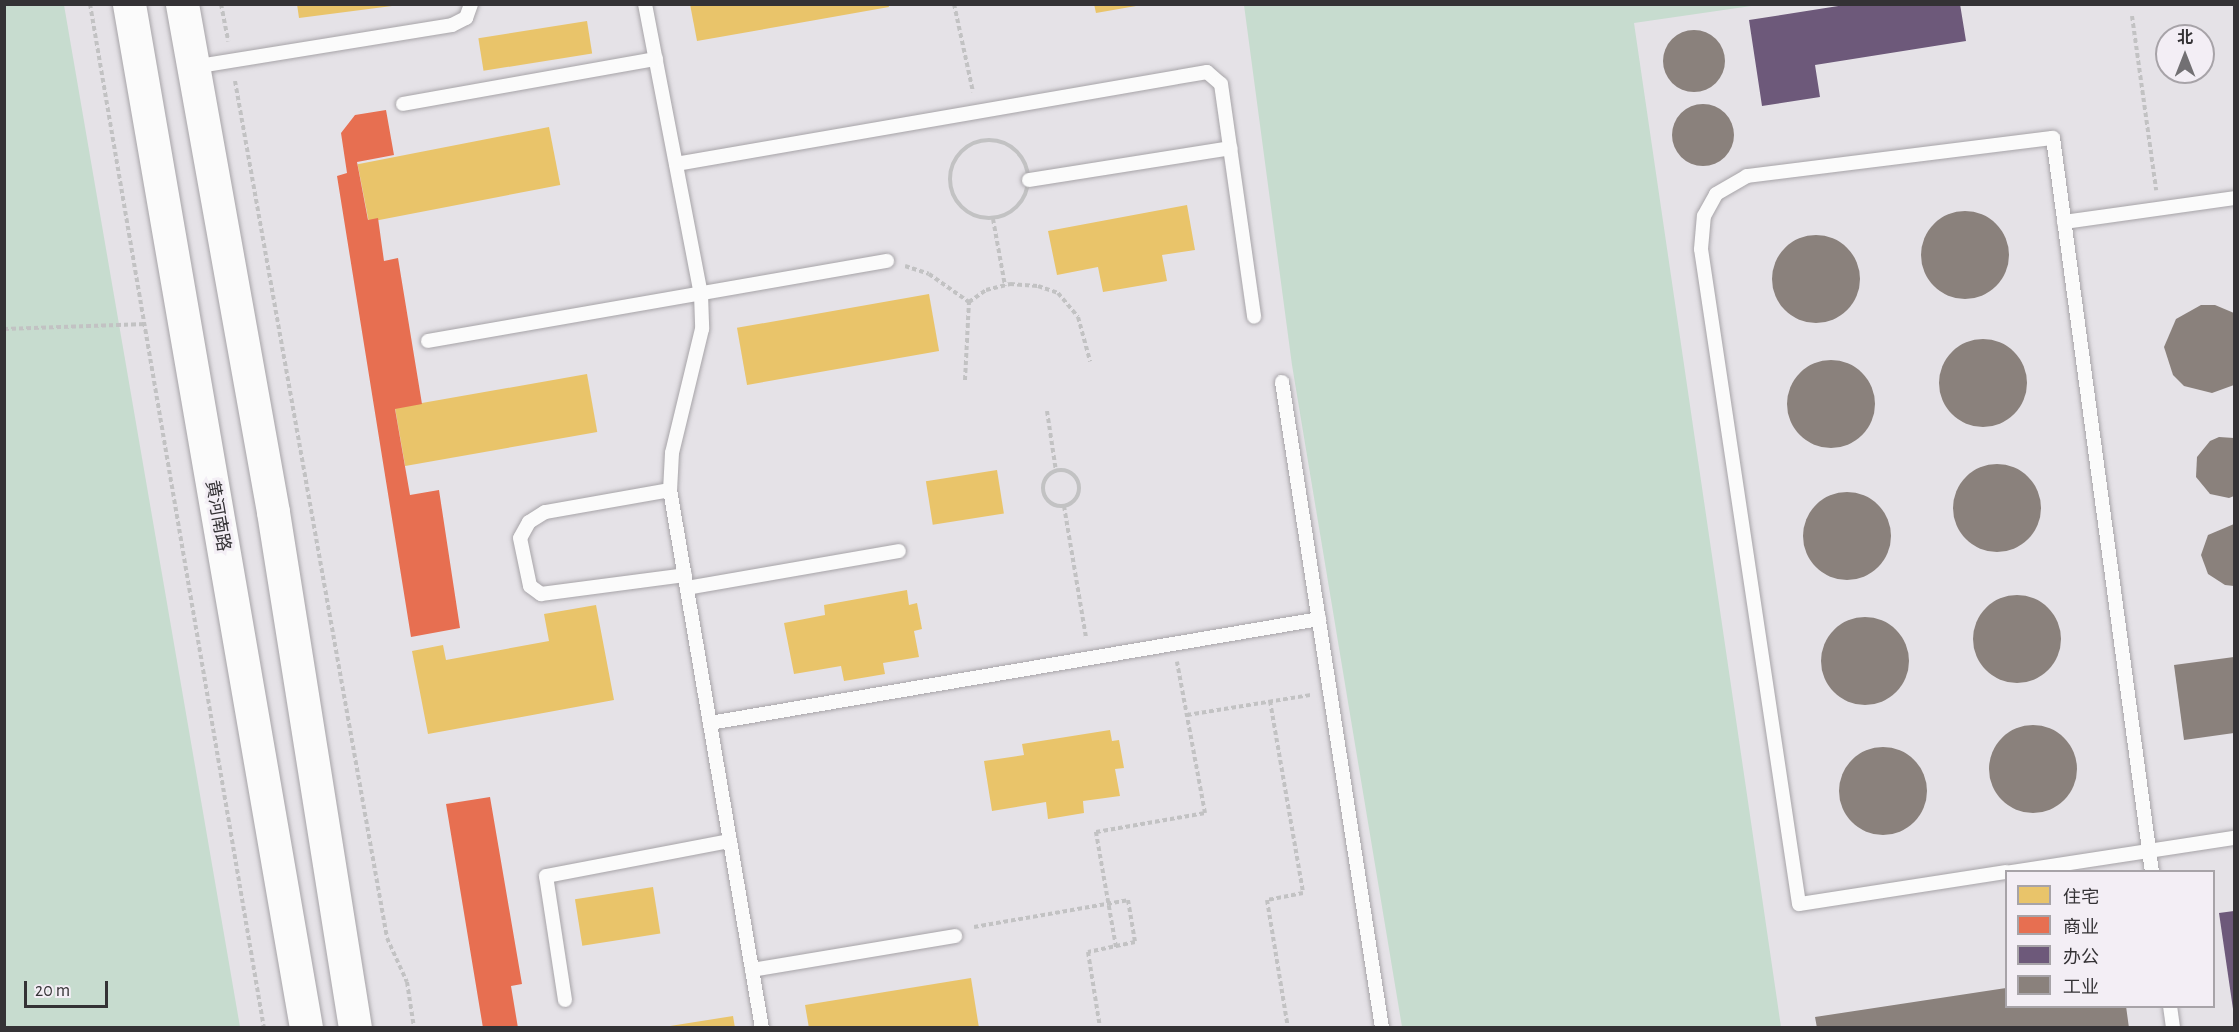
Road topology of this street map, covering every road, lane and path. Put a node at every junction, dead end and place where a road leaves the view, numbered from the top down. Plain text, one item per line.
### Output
1 (90, 4) edge
2 (129, 4) edge
3 (182, 4) edge
4 (221, 4) edge
5 (471, 4) edge
6 (645, 4) edge
7 (954, 4) edge
8 (2132, 16) dead end
9 (656, 59) junction
10 (231, 61) junction
11 (193, 67) junction
12 (403, 104) dead end
13 (977, 112) junction
14 (1230, 148) junction
15 (676, 164) junction
16 (1029, 180) junction
17 (2235, 198) edge
18 (2159, 209) junction
19 (993, 219) junction
20 (2064, 222) junction
21 (887, 261) joint
22 (1005, 286) junction
23 (701, 294) junction
24 (969, 302) junction
25 (1254, 317) dead end
26 (146, 324) junction
27 (4, 330) edge
28 (429, 341) dead end
29 (1090, 360) dead end
30 (965, 380) dead end
31 (1282, 382) dead end
32 (1047, 411) dead end
33 (1056, 471) junction
34 (670, 490) junction
35 (1064, 506) junction
36 (899, 551) dead end
37 (686, 582) junction
38 (1319, 619) junction
39 (1174, 644) junction
40 (1090, 658) junction
41 (1330, 692) junction
42 (1270, 701) junction
43 (1187, 715) junction
44 (710, 723) junction
45 (2235, 838) edge
46 (730, 841) junction
47 (2149, 850) junction
48 (2022, 870) edge
49 (2152, 870) edge
50 (2005, 873) edge
51 (1110, 904) junction
52 (955, 936) joint
53 (1116, 947) junction
54 (752, 970) junction
55 (565, 1000) dead end
56 (2170, 1008) edge
57 (264, 1028) edge
58 (306, 1028) edge
59 (355, 1028) edge
60 (414, 1028) edge
61 (762, 1028) edge
62 (1101, 1028) edge
63 (1288, 1028) edge
64 (1382, 1028) edge
65 (2173, 1028) edge

1 - 26 path
2 - 58 main road, 黄河南路
3 - 11 main road
4 - 10 path
5 - 10 lane
6 - 9 lane
7 - 13 path
8 - 18 path
9 - 12 lane
9 - 15 lane
10 - 11 lane
10 - 60 path
11 - 59 main road
13 - 14 lane
13 - 15 lane
14 - 16 lane
14 - 25 lane
15 - 23 lane
16 - 19 path
16 - 19 path
17 - 18 lane
18 - 20 lane
19 - 22 path
20 - 47 lane
20 - 50 lane
21 - 23 lane
21 - 24 path
22 - 24 path
22 - 29 path
23 - 28 lane
23 - 34 lane
24 - 30 path
26 - 27 path
26 - 57 path
31 - 38 lane
32 - 33 path
33 - 35 path
33 - 35 path
34 - 37 lane
34 - 37 lane
35 - 40 path
36 - 37 lane
37 - 44 lane
38 - 39 lane
38 - 41 lane
39 - 40 lane
39 - 43 path
40 - 44 lane
41 - 42 path
41 - 64 lane
42 - 43 path
42 - 63 path
43 - 51 path
44 - 46 lane
45 - 47 lane
46 - 54 lane
46 - 55 lane
47 - 48 lane
47 - 49 lane
51 - 52 path
51 - 53 path
51 - 53 path
52 - 54 lane
53 - 62 path
54 - 61 lane
56 - 65 lane

